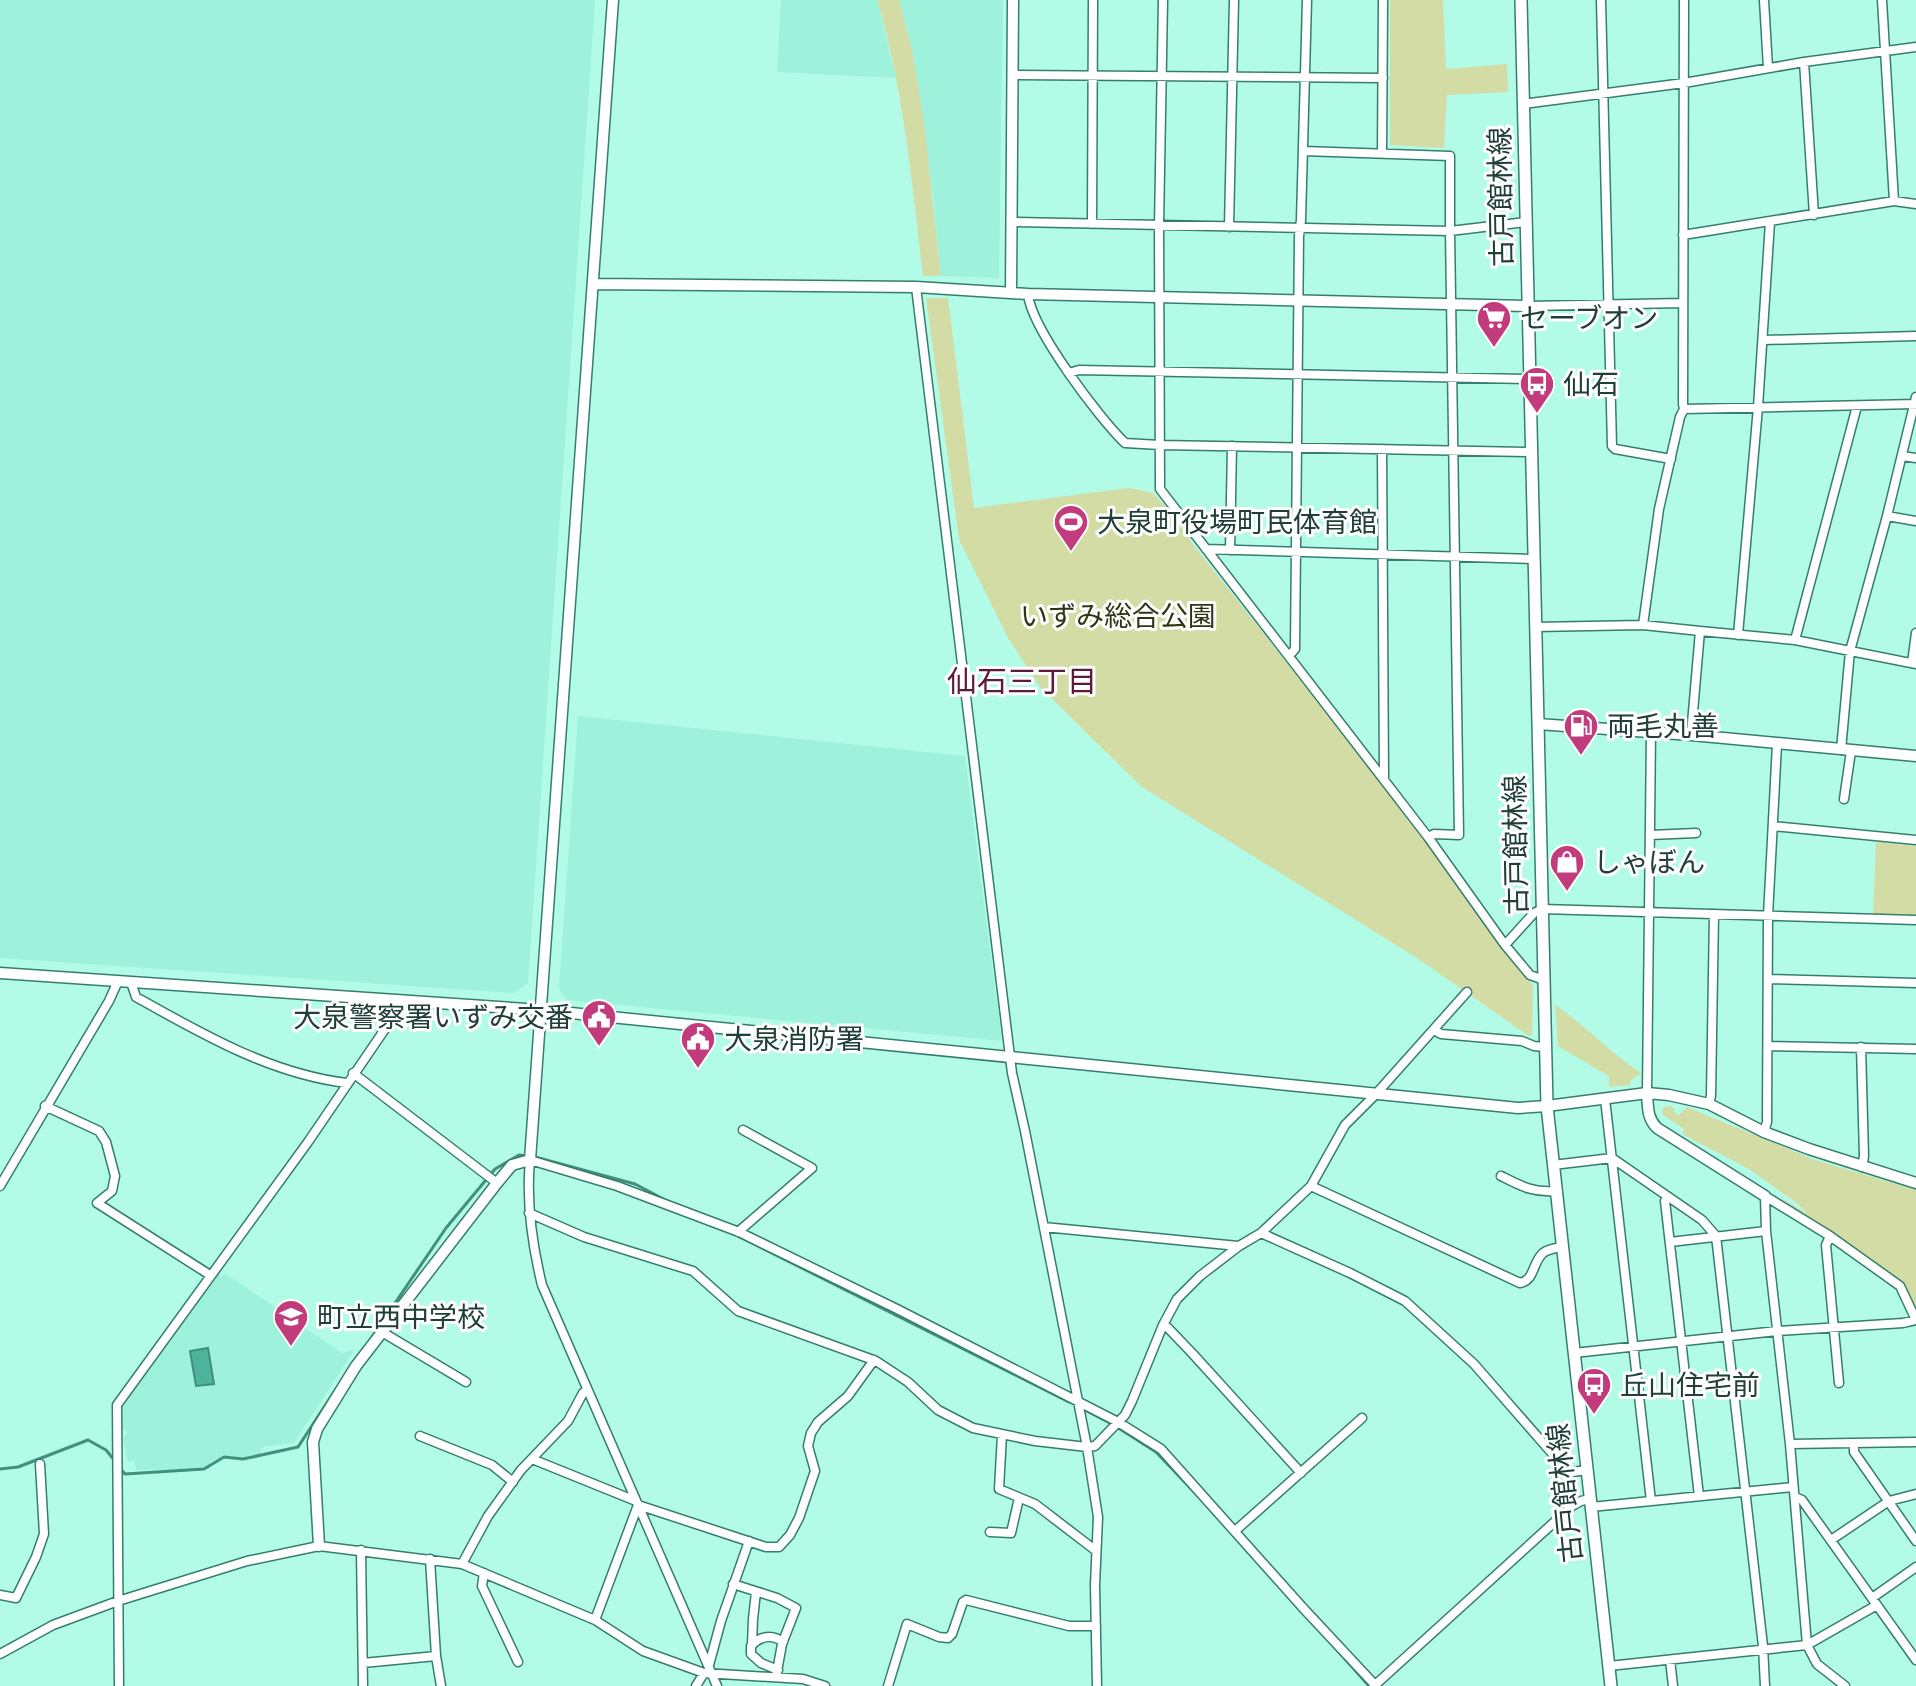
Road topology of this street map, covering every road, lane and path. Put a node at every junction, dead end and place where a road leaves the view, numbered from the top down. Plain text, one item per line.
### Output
1 (613, 0) edge
2 (1013, 0) edge
3 (1093, 0) edge
4 (1163, 0) edge
5 (1234, 0) edge
6 (1307, 0) edge
7 (1383, 0) edge
8 (1521, 0) edge
9 (1601, 0) edge
10 (1684, 0) edge
11 (1764, 0) edge
12 (1882, 0) edge
13 (1916, 47) edge
14 (1885, 51) junction
15 (1804, 62) junction
16 (1768, 68) junction
17 (1012, 75) junction
18 (1092, 76) junction
19 (1163, 76) junction
20 (1234, 77) junction
21 (1305, 77) junction
22 (1383, 78) junction
23 (1684, 83) junction
24 (1603, 94) junction
25 (1523, 104) junction
26 (1303, 151) junction
27 (1382, 153) junction
28 (1894, 201) junction
29 (1916, 204) edge
30 (1814, 215) junction
31 (1011, 222) junction
32 (1526, 222) junction
33 (1770, 222) junction
34 (1092, 224) junction
35 (1159, 226) junction
36 (1229, 227) junction
37 (1300, 228) junction
38 (1450, 231) junction
39 (1683, 235) junction
40 (593, 284) junction
41 (916, 287) junction
42 (1011, 293) junction
43 (1028, 294) junction
44 (1159, 297) junction
45 (1299, 301) junction
46 (1683, 303) junction
47 (1452, 304) junction
48 (1608, 304) junction
49 (1528, 306) junction
50 (1916, 336) edge
51 (1764, 340) junction
52 (1159, 372) junction
53 (1069, 373) junction
54 (1298, 376) junction
55 (1453, 379) junction
56 (1529, 379) junction
57 (1916, 397) edge
58 (1916, 404) edge
59 (1857, 406) junction
60 (1758, 407) junction
61 (1684, 409) junction
62 (1160, 445) junction
63 (1232, 446) junction
64 (1297, 448) junction
65 (1382, 449) junction
66 (1454, 450) junction
67 (1531, 452) junction
68 (1902, 456) junction
69 (1916, 458) edge
70 (1671, 459) junction
71 (1887, 516) junction
72 (1916, 521) edge
73 (1206, 549) junction
74 (1230, 550) junction
75 (1296, 552) junction
76 (1383, 554) junction
77 (1456, 557) junction
78 (1534, 559) junction
79 (1643, 625) junction
80 (1535, 627) junction
81 (1700, 631) junction
82 (1916, 633) edge
83 (1738, 635) junction
84 (1795, 640) junction
85 (1850, 651) junction
86 (1289, 656) junction
87 (1914, 663) edge
88 (1538, 724) junction
89 (1651, 732) junction
90 (1691, 735) junction
91 (1777, 744) junction
92 (1846, 750) junction
93 (1916, 756) edge
94 (1384, 780) junction
95 (1844, 799) dead end
96 (1773, 826) junction
97 (1696, 833) dead end
98 (1650, 835) junction
99 (1428, 837) junction
100 (1916, 840) edge
101 (1542, 909) junction
102 (1649, 913) junction
103 (1714, 914) junction
104 (1768, 916) junction
105 (1916, 920) edge
106 (1505, 945) junction
107 (0, 973) edge
108 (1768, 979) junction
109 (1544, 980) junction
110 (118, 981) junction
111 (131, 982) junction
112 (1916, 983) edge
113 (1467, 992) dead end
114 (399, 1000) junction
115 (541, 1010) junction
116 (1434, 1030) junction
117 (1768, 1046) junction
118 (1545, 1047) junction
119 (1861, 1047) junction
120 (1916, 1049) edge
121 (1010, 1057) junction
122 (353, 1073) junction
123 (347, 1083) junction
124 (1647, 1093) junction
125 (1376, 1094) junction
126 (1605, 1099) junction
127 (1709, 1104) junction
128 (45, 1106) junction
129 (1547, 1106) junction
130 (743, 1130) dead end
131 (1764, 1132) junction
132 (1612, 1158) junction
133 (530, 1160) junction
134 (1553, 1165) junction
135 (1862, 1167) junction
136 (1501, 1176) dead end
137 (497, 1183) junction
138 (1916, 1183) edge
139 (0, 1186) edge
140 (1311, 1186) junction
141 (1556, 1191) junction
142 (1667, 1196) junction
143 (1765, 1196) junction
144 (529, 1213) junction
145 (1044, 1227) junction
146 (1766, 1231) junction
147 (738, 1232) junction
148 (1261, 1233) junction
149 (1716, 1236) junction
150 (1830, 1236) junction
151 (1670, 1242) junction
152 (1239, 1246) junction
153 (1562, 1247) junction
154 (210, 1275) junction
155 (1916, 1320) edge
156 (1163, 1325) junction
157 (1834, 1327) junction
158 (1777, 1331) junction
159 (382, 1332) junction
160 (1727, 1336) junction
161 (1681, 1341) junction
162 (1633, 1347) junction
163 (1574, 1353) junction
164 (874, 1360) junction
165 (466, 1382) dead end
166 (1839, 1383) dead end
167 (587, 1390) junction
168 (1078, 1403) junction
169 (1362, 1418) dead end
170 (1118, 1422) junction
171 (1002, 1435) junction
172 (420, 1436) dead end
173 (1916, 1442) edge
174 (1790, 1444) junction
175 (1854, 1444) junction
176 (1087, 1447) junction
177 (532, 1459) junction
178 (40, 1464) dead end
179 (1587, 1470) junction
180 (1301, 1473) junction
181 (513, 1482) junction
182 (1793, 1487) junction
183 (1745, 1491) junction
184 (1916, 1494) edge
185 (1699, 1496) junction
186 (1795, 1497) junction
187 (1019, 1498) junction
188 (1651, 1501) junction
189 (1889, 1501) junction
190 (637, 1503) junction
191 (1591, 1503) junction
192 (1235, 1531) junction
193 (990, 1532) dead end
194 (1831, 1540) junction
195 (749, 1541) junction
196 (1916, 1541) edge
197 (319, 1546) junction
198 (361, 1550) junction
199 (1095, 1550) junction
200 (430, 1559) junction
201 (462, 1564) junction
202 (1916, 1567) edge
203 (484, 1573) junction
204 (733, 1584) junction
205 (756, 1592) junction
206 (0, 1595) edge
207 (118, 1601) junction
208 (1874, 1602) junction
209 (595, 1620) junction
210 (1096, 1626) junction
211 (783, 1642) junction
212 (752, 1644) junction
213 (1807, 1645) junction
214 (1763, 1650) junction
215 (1914, 1653) edge
216 (0, 1654) edge
217 (436, 1656) junction
218 (1670, 1660) junction
219 (518, 1662) dead end
220 (363, 1663) junction
221 (1609, 1666) junction
222 (709, 1671) junction
223 (777, 1673) junction
224 (1377, 1685) edge
225 (119, 1686) edge
226 (363, 1686) edge
227 (441, 1686) edge
228 (696, 1686) edge
229 (717, 1686) edge
230 (825, 1686) edge
231 (888, 1686) edge
232 (1097, 1686) edge
233 (1611, 1686) edge
234 (1673, 1686) edge
235 (1765, 1686) edge
236 (1845, 1686) edge

1 - 40 street
2 - 17 street
3 - 18 street
4 - 19 street
5 - 20 street
6 - 21 street
7 - 22 street
8 - 25 main road, 古戸館林線
9 - 24 street
10 - 23 street
11 - 16 street
12 - 14 street
13 - 14 street
14 - 15 street
14 - 28 street
15 - 16 street
15 - 30 street
16 - 23 street
17 - 18 street
17 - 31 street
18 - 19 street
18 - 34 street
19 - 20 street
19 - 35 street
20 - 21 street
20 - 36 street
21 - 22 street
21 - 26 street
22 - 27 street
23 - 24 street
23 - 39 street
24 - 25 street
24 - 48 street
25 - 32 main road, 古戸館林線
26 - 27 street
26 - 37 street
27 - 38 street
28 - 29 street
28 - 30 street
30 - 33 street
31 - 34 street
31 - 42 street
32 - 38 street
32 - 49 main road, 古戸館林線
33 - 39 street
33 - 51 street
34 - 35 street
35 - 36 street
35 - 44 street
36 - 37 street
37 - 38 street
37 - 45 street
38 - 47 street
39 - 46 street
40 - 41 street
40 - 115 street
41 - 42 street
41 - 121 street
42 - 43 street
43 - 44 street
43 - 53 street
44 - 45 street
44 - 52 street
45 - 47 street
45 - 54 street
46 - 48 street
46 - 61 street
47 - 49 street
47 - 55 street
48 - 49 street
48 - 70 street
49 - 56 main road, 古戸館林線
50 - 51 street
51 - 60 street
52 - 53 street
52 - 54 street
52 - 62 street
53 - 62 street
54 - 55 street
54 - 64 street
55 - 56 street
55 - 66 street
56 - 67 main road, 古戸館林線
57 - 58 street
58 - 59 street
58 - 68 street
59 - 60 street
59 - 84 street
60 - 61 street
60 - 83 street
61 - 70 street
62 - 63 street
62 - 73 street
63 - 64 street
63 - 74 street
64 - 65 street
64 - 75 street
65 - 66 street
65 - 76 street
66 - 67 street
66 - 77 street
67 - 78 main road, 古戸館林線
68 - 69 street
68 - 71 street
70 - 79 street
71 - 72 street
71 - 85 street
73 - 74 street
73 - 86 street
74 - 75 street
75 - 76 street
75 - 86 street
76 - 77 street
76 - 94 street
77 - 78 street
77 - 99 street
78 - 80 main road, 古戸館林線
79 - 80 street
79 - 81 street
80 - 88 main road, 古戸館林線
81 - 83 street
81 - 90 street
82 - 87 street
83 - 84 street
84 - 85 street
85 - 87 street
85 - 92 street
86 - 94 street
88 - 89 street
88 - 101 main road, 古戸館林線
89 - 90 street
89 - 98 street
90 - 91 street
91 - 92 street
91 - 96 street
92 - 93 street
92 - 95 street
94 - 99 street
96 - 100 street
96 - 104 street
97 - 98 street
98 - 102 street
99 - 106 street
101 - 102 street
101 - 106 street
101 - 109 main road, 古戸館林線
102 - 103 street
102 - 124 street
103 - 104 street
103 - 127 street
104 - 105 street
104 - 108 street
106 - 109 street
107 - 110 street
108 - 112 street
108 - 117 street
109 - 118 main road, 古戸館林線
110 - 111 street
110 - 128 street
111 - 114 street
111 - 123 street
113 - 116 street
114 - 115 street
114 - 122 street
115 - 121 street
115 - 133 street
116 - 118 street
116 - 125 street
117 - 119 street
117 - 131 street
118 - 129 main road, 古戸館林線
119 - 120 street
119 - 135 street
121 - 125 street
121 - 145 street
122 - 123 street
122 - 137 street
123 - 154 street
124 - 126 street
124 - 127 street
124 - 143 street
125 - 129 street
125 - 140 street
126 - 129 street
126 - 132 street
127 - 131 street
128 - 139 street
128 - 154 street
129 - 134 main road, 古戸館林線
130 - 147 street
131 - 135 street
132 - 134 street
132 - 142 street
132 - 162 street
133 - 137 street
133 - 144 street
133 - 147 street
134 - 141 main road, 古戸館林線
135 - 138 street
136 - 141 street
137 - 159 street
140 - 148 street
140 - 153 street
141 - 153 main road, 古戸館林線
142 - 149 street
142 - 151 street
143 - 146 street
143 - 150 street
144 - 164 street
144 - 167 street
145 - 152 street
145 - 168 street
146 - 149 street
146 - 158 street
147 - 168 street
148 - 152 street
148 - 179 street
149 - 151 street
149 - 160 street
150 - 155 street
150 - 157 street
151 - 161 street
152 - 156 street
153 - 163 main road, 古戸館林線
154 - 207 street
155 - 157 street
156 - 170 street
156 - 180 street
157 - 158 street
157 - 166 street
158 - 160 street
158 - 174 street
159 - 165 street
159 - 197 street
160 - 161 street
160 - 183 street
161 - 162 street
161 - 185 street
162 - 163 street
162 - 188 street
163 - 179 main road, 古戸館林線
164 - 171 street
164 - 195 street
167 - 177 street
167 - 190 street
168 - 170 street
168 - 176 street
169 - 180 street
170 - 176 street
170 - 192 street
171 - 176 street
171 - 187 street
172 - 181 street
173 - 175 street
174 - 175 street
174 - 182 street
175 - 189 street
176 - 199 street
177 - 181 street
177 - 190 street
178 - 206 street
179 - 191 main road, 古戸館林線
180 - 192 street
181 - 201 street
182 - 183 street
182 - 186 street
183 - 185 street
183 - 214 street
184 - 189 street
185 - 188 street
186 - 194 street
186 - 213 street
187 - 193 street
187 - 199 street
188 - 191 street
189 - 194 street
189 - 196 street
190 - 195 street
190 - 209 street
190 - 222 street
191 - 221 main road, 古戸館林線
191 - 224 street
192 - 224 street
194 - 208 street
195 - 204 street
197 - 198 street
197 - 207 street
198 - 200 street
198 - 220 street
199 - 210 street
200 - 201 street
200 - 217 street
201 - 203 street
202 - 208 street
203 - 209 street
203 - 219 street
204 - 205 street
204 - 222 street
205 - 211 street
205 - 212 street
207 - 216 street
207 - 225 street
208 - 213 street
208 - 215 street
209 - 222 street
210 - 231 street
210 - 232 street
211 - 212 street
211 - 223 street
212 - 223 street
213 - 214 street
213 - 236 street
214 - 218 street
214 - 235 street
217 - 220 street
217 - 227 street
218 - 221 street
218 - 234 street
220 - 226 street
221 - 233 main road, 古戸館林線
222 - 223 street
222 - 228 street
222 - 229 street
223 - 230 street

